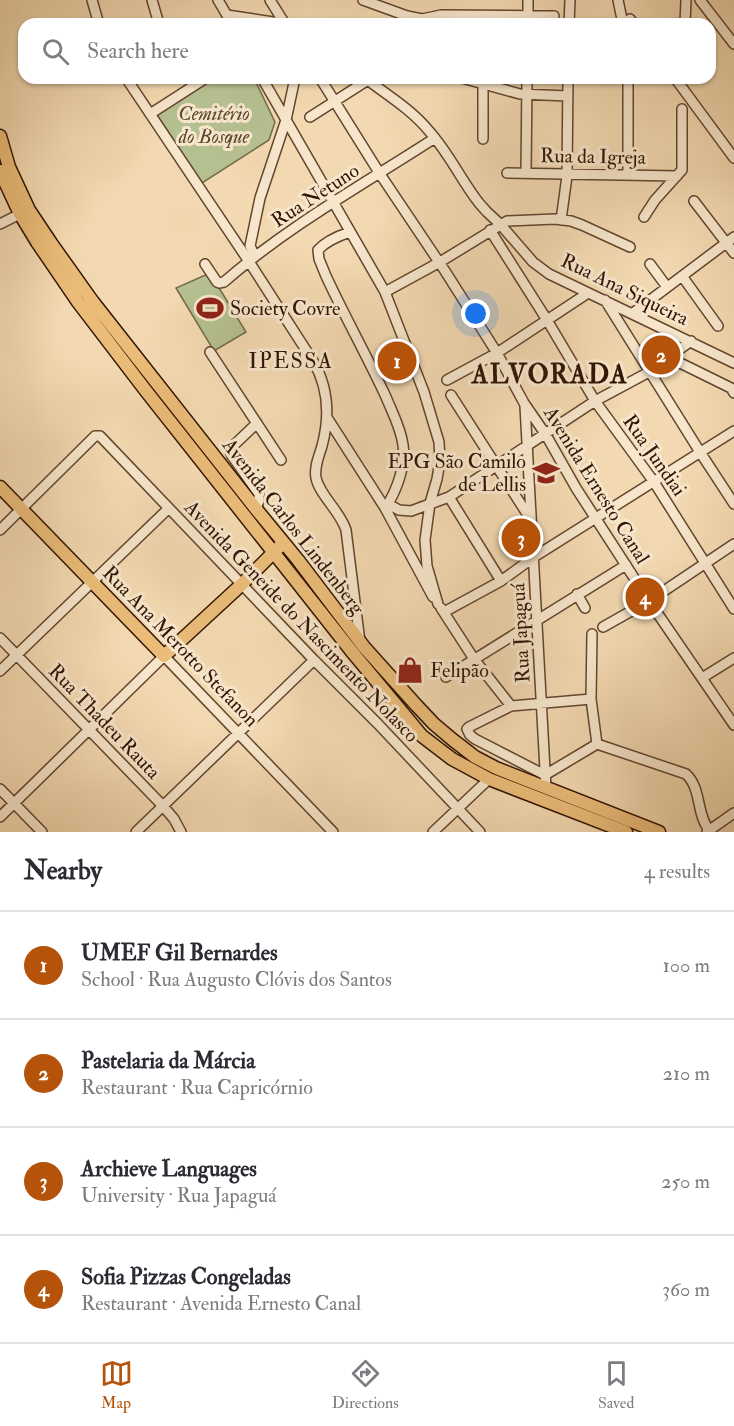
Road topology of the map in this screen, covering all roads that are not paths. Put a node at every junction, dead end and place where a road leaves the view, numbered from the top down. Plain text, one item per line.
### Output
1 (92, 0) edge
2 (152, 0) edge
3 (218, 0) edge
4 (270, 0) edge
5 (363, 0) edge
6 (528, 0) edge
7 (570, 0) edge
8 (618, 0) edge
9 (686, 0) edge
10 (700, 0) edge
11 (554, 16) dead end
12 (97, 18) edge
13 (157, 18) edge
14 (229, 18) edge
15 (282, 18) edge
16 (422, 18) edge
17 (422, 18) edge
18 (466, 18) edge
19 (528, 18) edge
20 (541, 18) edge
21 (569, 18) edge
22 (627, 18) edge
23 (685, 18) edge
24 (714, 18) edge
25 (716, 21) edge
26 (734, 44) edge
27 (130, 84) edge
28 (188, 84) edge
29 (265, 84) edge
30 (294, 84) edge
31 (324, 84) edge
32 (360, 84) edge
33 (374, 84) edge
34 (483, 84) edge
35 (492, 84) edge
36 (527, 84) edge
37 (568, 84) edge
38 (628, 84) edge
39 (679, 84) edge
40 (683, 84) edge
41 (683, 89) junction
42 (526, 95) junction
43 (567, 96) junction
44 (334, 101) junction
45 (682, 109) dead end
46 (150, 114) junction
47 (310, 117) dead end
48 (286, 120) junction
49 (0, 136) edge
50 (435, 138) junction
51 (483, 139) dead end
52 (734, 158) edge
53 (0, 171) edge
54 (507, 173) dead end
55 (526, 173) junction
56 (567, 173) junction
57 (380, 174) junction
58 (628, 175) junction
59 (677, 176) junction
60 (694, 201) dead end
61 (333, 202) junction
62 (20, 214) junction
63 (644, 217) dead end
64 (561, 220) junction
65 (501, 224) junction
66 (0, 225) edge
67 (490, 230) junction
68 (350, 232) junction
69 (730, 240) edge
70 (630, 247) dead end
71 (734, 253) edge
72 (252, 258) junction
73 (440, 262) junction
74 (205, 264) dead end
75 (650, 264) dead end
76 (682, 276) junction
77 (667, 287) junction
78 (385, 292) junction
79 (588, 292) junction
80 (605, 300) junction
81 (633, 313) junction
82 (547, 320) junction
83 (718, 326) dead end
84 (691, 341) junction
85 (210, 352) dead end
86 (497, 353) junction
87 (668, 357) junction
88 (734, 363) edge
89 (649, 372) junction
90 (447, 380) dead end
91 (734, 393) edge
92 (451, 395) dead end
93 (595, 401) junction
94 (524, 403) junction
95 (328, 419) junction
96 (256, 423) junction
97 (734, 431) edge
98 (546, 435) junction
99 (528, 446) junction
100 (700, 452) junction
101 (282, 460) dead end
102 (497, 467) junction
103 (654, 482) junction
104 (0, 486) edge
105 (449, 497) junction
106 (430, 503) junction
107 (734, 504) edge
108 (387, 506) junction
109 (21, 508) junction
110 (169, 508) junction
111 (256, 509) junction
112 (596, 517) junction
113 (532, 521) junction
114 (0, 530) edge
115 (284, 542) junction
116 (734, 544) edge
117 (273, 551) junction
118 (534, 557) junction
119 (705, 563) junction
120 (626, 565) junction
121 (501, 581) junction
122 (92, 582) junction
123 (241, 585) junction
124 (577, 594) junction
125 (649, 601) junction
126 (441, 608) junction
127 (585, 608) dead end
128 (734, 609) edge
129 (537, 620) junction
130 (603, 627) dead end
131 (592, 634) dead end
132 (0, 638) edge
133 (360, 642) junction
134 (17, 655) junction
135 (165, 657) junction
136 (734, 658) edge
137 (474, 659) junction
138 (314, 660) junction
139 (0, 671) edge
140 (446, 677) dead end
141 (702, 678) junction
142 (591, 699) junction
143 (542, 703) junction
144 (511, 706) junction
145 (734, 725) edge
146 (89, 730) junction
147 (239, 734) junction
148 (597, 744) junction
149 (545, 775) junction
150 (489, 778) junction
151 (546, 788) junction
152 (0, 789) edge
153 (14, 804) junction
154 (163, 806) junction
155 (457, 809) junction
156 (734, 813) edge
157 (0, 817) edge
158 (708, 831) edge
159 (42, 832) edge
160 (136, 832) edge
161 (181, 832) edge
162 (333, 832) edge
163 (433, 832) edge
164 (480, 832) edge
165 (626, 832) edge
166 (658, 832) edge

1 - 12 street
2 - 13 street
3 - 14 street
4 - 15 street
5 - 16 street
6 - 19 street
7 - 21 street
8 - 22 street
9 - 23 street
10 - 24 street
11 - 20 street
17 - 18 street
25 - 26 street
27 - 46 street
28 - 46 street
29 - 48 street
30 - 48 street
31 - 44 street, Avenida Ernesto Canal
32 - 44 street
33 - 50 street, Rua Ana Siqueira
34 - 51 street
35 - 42 street
36 - 42 street
37 - 43 street
38 - 58 street
39 - 41 street
40 - 41 street
41 - 52 street
42 - 43 street
42 - 55 street
43 - 56 street
44 - 47 street
44 - 57 street, Avenida Ernesto Canal
45 - 59 street
46 - 72 street
48 - 61 street
48 - 72 street
49 - 111 main road, Avenida Carlos Lindenberg
50 - 57 street, Rua Netuno
50 - 65 street, Rua Ana Siqueira
53 - 62 main road, Avenida Carlos Lindenberg
54 - 55 street, Rua da Igreja
55 - 56 street, Rua da Igreja
56 - 58 street, Rua da Igreja
56 - 64 street
57 - 61 street, Rua Netuno
57 - 73 street, Avenida Ernesto Canal
58 - 59 street, Rua da Igreja
59 - 63 street
60 - 69 street
61 - 68 street
61 - 72 street, Rua Netuno
62 - 66 street
62 - 117 main road, Avenida Carlos Lindenberg
64 - 65 street
64 - 70 street
65 - 67 street
65 - 79 street, Rua Ana Siqueira
67 - 73 street
67 - 82 street, Rua Jundiai
68 - 78 street
68 - 108 street
69 - 71 street
69 - 76 street
72 - 74 street, Rua Netuno
72 - 95 street
73 - 78 street
73 - 86 street, Avenida Ernesto Canal
75 - 77 street
76 - 77 street
76 - 83 street
77 - 81 street
78 - 106 street
79 - 80 street, Rua Ana Siqueira
79 - 82 street
80 - 81 street, Rua Ana Siqueira
80 - 89 street
81 - 84 street, Rua Ana Siqueira
82 - 86 street
82 - 93 street, Rua Jundiai
84 - 87 street
84 - 88 street, Rua Ana Siqueira
85 - 96 street
86 - 90 street
86 - 94 street, Avenida Ernesto Canal
87 - 89 street
87 - 91 street
89 - 93 street
89 - 100 street
92 - 102 street
93 - 98 street
93 - 103 street, Rua Jundiai
94 - 98 street, Avenida Ernesto Canal
94 - 99 street, Rua Japaguá
95 - 108 street
95 - 133 street
96 - 101 street
96 - 111 street
97 - 100 street
98 - 99 street
98 - 112 street, Avenida Ernesto Canal
99 - 102 street
99 - 113 street, Rua Japaguá
100 - 103 street
100 - 107 street
102 - 105 street
102 - 113 street
103 - 112 street
103 - 119 street, Rua Jundiai
104 - 109 main road, Rua Ana Merotto Stefanon
105 - 106 street
105 - 121 street
106 - 108 street
106 - 126 street
108 - 126 street
109 - 110 street, Avenida Geneide do Nascimento Nolasco
109 - 114 street
109 - 122 main road, Rua Ana Merotto Stefanon
110 - 122 street
110 - 123 street, Avenida Geneide do Nascimento Nolasco
111 - 115 main road, Avenida Carlos Lindenberg
112 - 118 street
112 - 120 street, Avenida Ernesto Canal
113 - 118 street, Rua Japaguá
115 - 117 main road
115 - 133 main road, Avenida Carlos Lindenberg
116 - 119 street
117 - 123 main road
117 - 150 main road, Avenida Carlos Lindenberg
118 - 121 street
118 - 129 street, Rua Japaguá
119 - 125 street
119 - 128 street, Rua Jundiai
120 - 124 street
120 - 125 street, Avenida Ernesto Canal
121 - 126 street
122 - 134 street
122 - 135 main road, Rua Ana Merotto Stefanon
123 - 135 main road
123 - 138 street, Avenida Geneide do Nascimento Nolasco
124 - 127 street
124 - 129 street
125 - 130 street
125 - 141 street, Avenida Ernesto Canal
126 - 137 street
129 - 137 street
129 - 143 street, Rua Japaguá
131 - 142 street
132 - 134 street, Rua Thadeu Rauta
133 - 151 main road, Avenida Carlos Lindenberg
134 - 139 street
134 - 146 street, Rua Thadeu Rauta
135 - 146 street
135 - 147 street, Rua Ana Merotto Stefanon
136 - 141 street
137 - 140 street
137 - 144 street
138 - 147 street
138 - 155 street, Avenida Geneide do Nascimento Nolasco
141 - 145 street, Avenida Ernesto Canal
142 - 143 street
142 - 148 street
143 - 144 street
143 - 149 street, Rua Japaguá
144 - 149 street
146 - 153 street
146 - 154 street, Rua Thadeu Rauta
147 - 154 street
147 - 162 street, Rua Ana Merotto Stefanon
148 - 149 street
148 - 158 street
149 - 151 street, Rua Japaguá
150 - 155 street
150 - 165 main road, Avenida Carlos Lindenberg
151 - 166 main road, Avenida Carlos Lindenberg
152 - 153 street
153 - 157 street
153 - 159 street
154 - 160 street
154 - 161 street, Rua Thadeu Rauta
155 - 163 street
155 - 164 street, Avenida Geneide do Nascimento Nolasco
156 - 158 street

